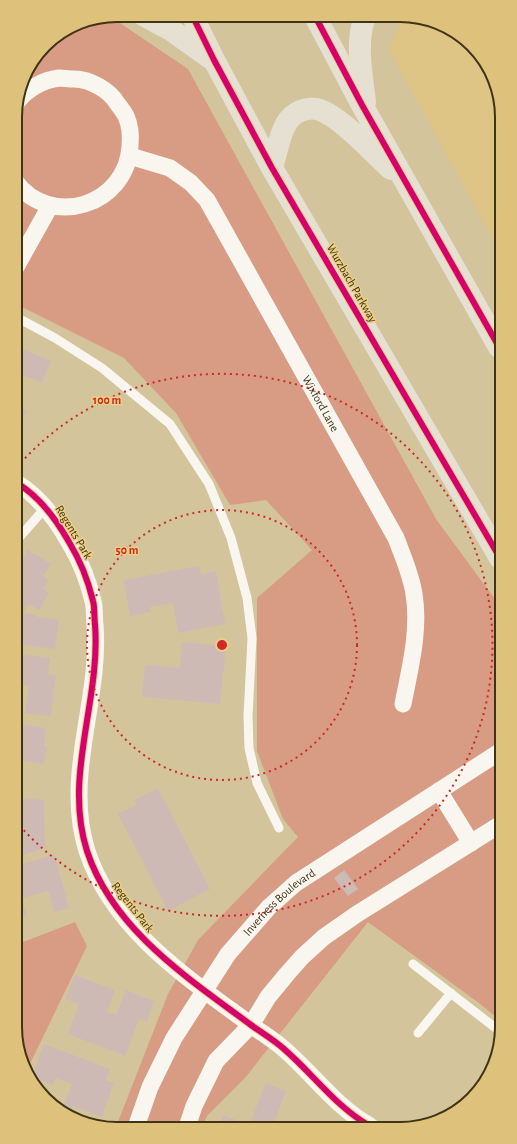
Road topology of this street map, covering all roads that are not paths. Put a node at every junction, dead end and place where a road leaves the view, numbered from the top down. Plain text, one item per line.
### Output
1 (156, 22) edge
2 (195, 22) edge
3 (317, 22) edge
4 (364, 22) edge
5 (214, 60) junction
6 (25, 93) edge
7 (367, 113) junction
8 (130, 156) junction
9 (272, 168) junction
10 (407, 184) junction
11 (22, 193) edge
12 (50, 206) junction
13 (22, 256) edge
14 (22, 320) edge
15 (495, 340) edge
16 (22, 488) edge
17 (46, 507) junction
18 (22, 534) edge
19 (495, 549) edge
20 (403, 704) dead end
21 (495, 755) edge
22 (440, 791) junction
23 (279, 828) dead end
24 (495, 828) edge
25 (471, 843) junction
26 (413, 964) dead end
27 (204, 991) junction
28 (451, 993) junction
29 (251, 1025) junction
30 (495, 1028) edge
31 (418, 1032) dead end
32 (138, 1122) edge
33 (189, 1122) edge
34 (359, 1122) edge

1 - 5 main road
2 - 5 main road, Wurzbach Parkway
3 - 7 main road
4 - 7 main road
5 - 9 main road, Wurzbach Parkway
6 - 8 street
7 - 10 main road
8 - 12 street
8 - 20 street, Wixford Lane
9 - 10 main road
9 - 19 main road, Wurzbach Parkway
10 - 15 main road
11 - 12 street
12 - 13 street
14 - 23 lane
16 - 17 street, Regents Park
17 - 18 lane
17 - 27 street, Regents Park
21 - 22 street, Inverness Boulevard
22 - 25 street
22 - 27 street, Inverness Boulevard
24 - 25 street
25 - 29 street
26 - 28 lane
27 - 29 street, Regents Park
27 - 32 street, Inverness Boulevard
28 - 30 lane
28 - 31 lane
29 - 33 street
29 - 34 street, Regents Park

